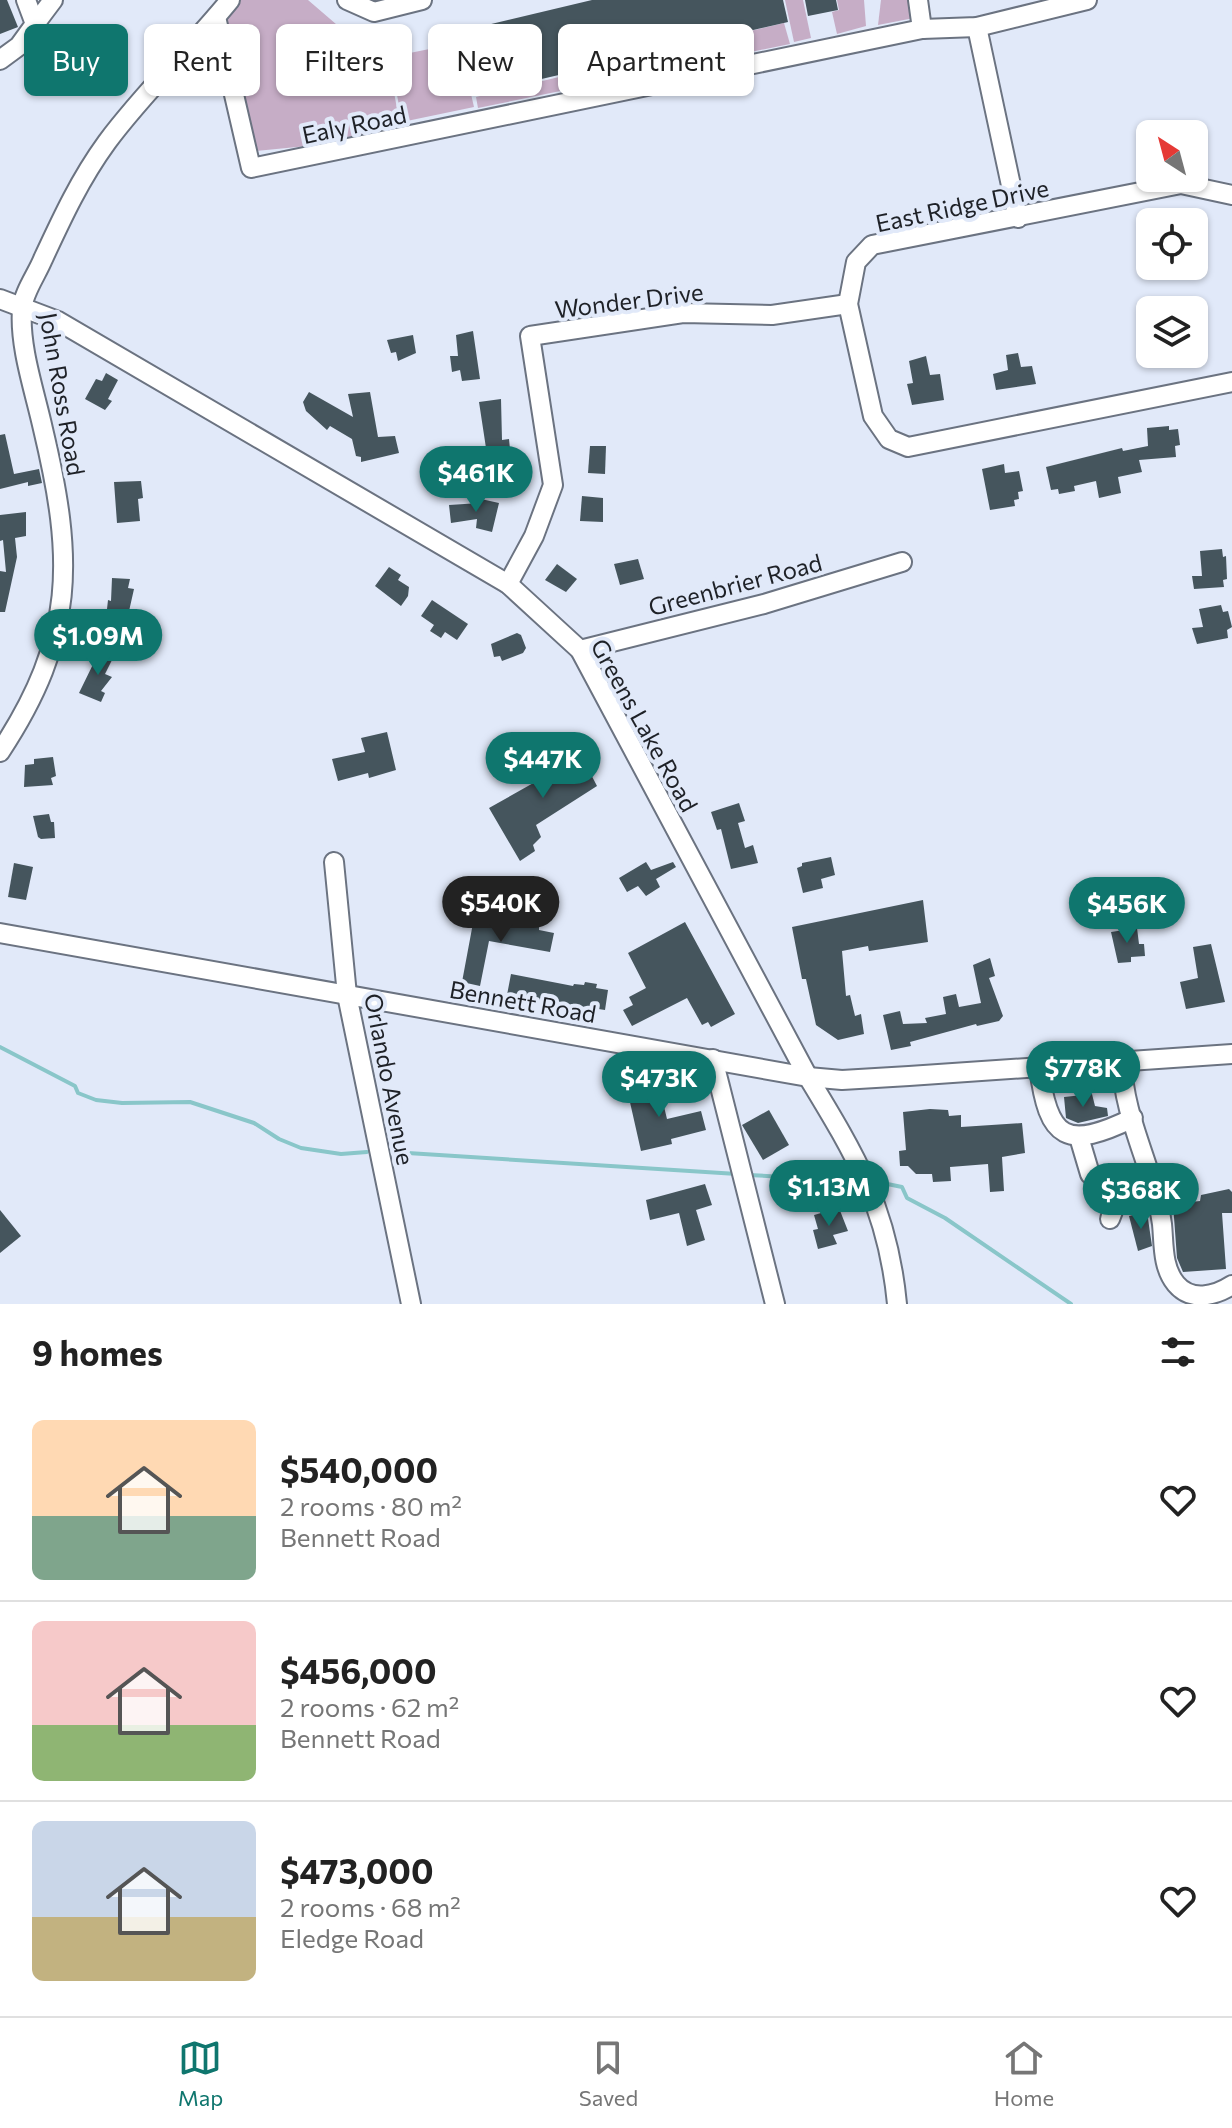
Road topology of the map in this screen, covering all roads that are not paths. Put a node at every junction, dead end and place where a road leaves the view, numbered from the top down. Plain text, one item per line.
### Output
1 (26, 0) edge
2 (53, 0) edge
3 (230, 0) edge
4 (347, 0) edge
5 (422, 0) edge
6 (918, 0) edge
7 (1087, 0) edge
8 (216, 17) junction
9 (35, 24) joint
10 (977, 27) junction
11 (922, 29) junction
12 (24, 39) edge
13 (0, 60) edge
14 (1232, 195) edge
15 (1018, 218) junction
16 (0, 299) edge
17 (848, 304) junction
18 (22, 307) junction
19 (1232, 382) edge
20 (902, 562) dead end
21 (508, 584) junction
22 (580, 650) junction
23 (0, 752) edge
24 (334, 862) dead end
25 (0, 933) edge
26 (347, 995) junction
27 (1232, 1054) edge
28 (713, 1059) junction
29 (1122, 1062) junction
30 (1039, 1067) junction
31 (808, 1077) junction
32 (1133, 1118) junction
33 (1079, 1137) junction
34 (1090, 1174) dead end
35 (1151, 1182) junction
36 (1110, 1219) dead end
37 (1232, 1285) edge
38 (411, 1304) edge
39 (775, 1304) edge
40 (897, 1304) edge

1 - 9 street
2 - 9 street
3 - 8 street, John Ross Road
4 - 5 street
6 - 11 street
7 - 10 street, Ealy Road
8 - 11 street, Ealy Road
8 - 18 street, John Ross Road
10 - 11 street, Ealy Road
10 - 15 street
12 - 13 street
14 - 15 street, East Ridge Drive
15 - 17 street, East Ridge Drive
16 - 18 street, Greens Lake Road
17 - 19 street, East Ridge Drive
17 - 21 street, Wonder Drive
18 - 21 street, Greens Lake Road
18 - 23 street, John Ross Road
20 - 22 street, Greenbrier Road
21 - 22 street, Greens Lake Road
22 - 31 street, Greens Lake Road
24 - 26 street, Orlando Avenue
25 - 26 street, Bennett Road
26 - 28 street, Bennett Road
26 - 38 street, Orlando Avenue
27 - 29 street, Bennett Road
28 - 31 street, Bennett Road
28 - 39 street
29 - 30 street, Bennett Road
29 - 32 street
30 - 31 street, Bennett Road
30 - 33 street
31 - 40 street, Greens Lake Road
32 - 33 street
32 - 35 street
33 - 34 street
35 - 36 street
35 - 37 street

